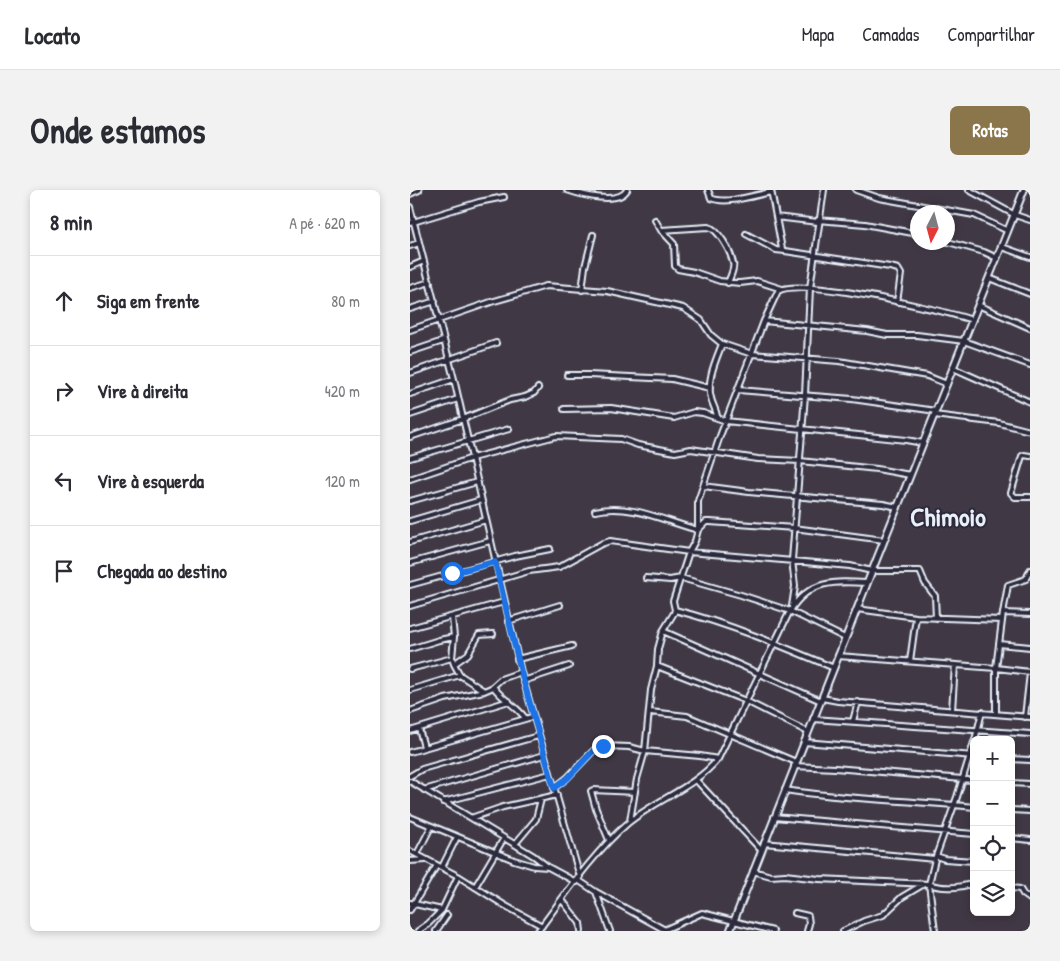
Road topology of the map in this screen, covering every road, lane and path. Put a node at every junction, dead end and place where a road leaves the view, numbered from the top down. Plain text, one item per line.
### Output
1 (418, 190) edge
2 (567, 190) edge
3 (627, 190) edge
4 (708, 190) edge
5 (824, 190) edge
6 (856, 190) edge
7 (969, 190) edge
8 (1024, 190) edge
9 (771, 191) edge
10 (410, 194) edge
11 (504, 197) dead end
12 (410, 207) edge
13 (1015, 214) junction
14 (776, 217) junction
15 (655, 220) dead end
16 (1030, 220) edge
17 (818, 221) junction
18 (412, 223) edge
19 (661, 230) junction
20 (1008, 231) junction
21 (910, 232) edge
22 (594, 234) dead end
23 (746, 234) dead end
24 (419, 243) junction
25 (955, 244) edge
26 (410, 246) edge
27 (1002, 247) junction
28 (785, 251) junction
29 (814, 255) junction
30 (1030, 257) edge
31 (997, 258) junction
32 (424, 261) junction
33 (410, 266) edge
34 (989, 278) junction
35 (430, 282) junction
36 (728, 283) junction
37 (410, 288) edge
38 (810, 288) junction
39 (782, 289) junction
40 (582, 290) junction
41 (1030, 294) edge
42 (435, 301) junction
43 (897, 302) junction
44 (978, 305) junction
45 (410, 309) edge
46 (439, 320) junction
47 (972, 320) junction
48 (764, 321) junction
49 (808, 326) junction
50 (1030, 328) edge
51 (410, 330) edge
52 (443, 340) junction
53 (964, 341) junction
54 (496, 343) dead end
55 (722, 344) junction
56 (410, 352) edge
57 (752, 354) junction
58 (449, 360) junction
59 (808, 360) junction
60 (1030, 365) edge
61 (953, 368) junction
62 (410, 373) edge
63 (568, 375) dead end
64 (454, 379) junction
65 (947, 384) junction
66 (538, 388) dead end
67 (710, 388) junction
68 (738, 390) junction
69 (410, 394) edge
70 (806, 395) junction
71 (458, 399) junction
72 (1030, 402) edge
73 (564, 409) dead end
74 (935, 413) junction
75 (410, 415) edge
76 (717, 416) junction
77 (463, 419) junction
78 (726, 421) junction
79 (510, 429) dead end
80 (803, 429) junction
81 (1030, 431) edge
82 (410, 437) edge
83 (468, 441) junction
84 (923, 443) junction
85 (714, 453) junction
86 (1030, 456) edge
87 (410, 458) edge
88 (472, 458) junction
89 (800, 461) junction
90 (910, 476) junction
91 (410, 479) edge
92 (477, 482) junction
93 (703, 486) junction
94 (797, 496) junction
95 (1030, 497) edge
96 (410, 500) edge
97 (481, 500) junction
98 (898, 507) junction
99 (595, 511) dead end
100 (486, 520) junction
101 (410, 521) edge
102 (794, 528) junction
103 (698, 530) junction
104 (884, 540) junction
105 (490, 541) junction
106 (410, 542) edge
107 (550, 549) dead end
108 (689, 552) junction
109 (792, 560) junction
110 (495, 562) junction
111 (410, 563) edge
112 (1030, 570) edge
113 (872, 571) junction
114 (646, 578) dead end
115 (680, 578) junction
116 (1028, 579) edge
117 (499, 580) junction
118 (867, 583) junction
119 (410, 585) edge
120 (795, 586) junction
121 (805, 593) junction
122 (504, 602) junction
123 (560, 605) dead end
124 (410, 606) edge
125 (675, 610) junction
126 (791, 610) junction
127 (856, 610) junction
128 (1003, 613) junction
129 (1030, 614) edge
130 (452, 616) junction
131 (916, 617) junction
132 (936, 618) junction
133 (1002, 620) junction
134 (508, 621) junction
135 (410, 628) edge
136 (663, 631) junction
137 (493, 634) dead end
138 (454, 638) junction
139 (845, 638) junction
140 (774, 643) junction
141 (1000, 644) junction
142 (572, 646) dead end
143 (1030, 647) edge
144 (410, 649) edge
145 (838, 656) junction
146 (452, 658) junction
147 (517, 659) junction
148 (910, 661) junction
149 (454, 664) junction
150 (955, 665) junction
151 (569, 666) dead end
152 (657, 666) junction
153 (834, 668) junction
154 (996, 668) junction
155 (410, 669) edge
156 (521, 672) junction
157 (1030, 672) edge
158 (760, 673) junction
159 (460, 675) junction
160 (523, 681) junction
161 (1029, 684) edge
162 (494, 686) junction
163 (410, 690) edge
164 (484, 691) junction
165 (821, 699) junction
166 (509, 701) junction
167 (746, 701) junction
168 (858, 702) junction
169 (952, 710) junction
170 (410, 711) edge
171 (650, 712) junction
172 (982, 712) junction
173 (996, 714) junction
174 (532, 717) junction
175 (1028, 717) edge
176 (525, 718) junction
177 (813, 719) junction
178 (852, 721) junction
179 (419, 728) junction
180 (978, 731) junction
181 (410, 732) edge
182 (808, 732) junction
183 (731, 734) junction
184 (1030, 734) edge
185 (538, 736) junction
186 (976, 736) edge
187 (804, 742) junction
188 (424, 747) junction
189 (645, 751) junction
190 (410, 752) edge
191 (544, 755) junction
192 (970, 756) edge
193 (718, 759) junction
194 (970, 759) edge
195 (1015, 759) edge
196 (1030, 760) edge
197 (795, 764) junction
198 (550, 774) junction
199 (410, 776) edge
200 (696, 780) junction
201 (962, 780) junction
202 (970, 780) edge
203 (410, 781) edge
204 (1015, 783) edge
205 (1030, 784) edge
206 (554, 788) junction
207 (424, 790) junction
208 (785, 790) junction
209 (635, 792) junction
210 (557, 795) junction
211 (540, 799) junction
212 (443, 802) junction
213 (954, 805) junction
214 (970, 807) edge
215 (1015, 810) edge
216 (1030, 811) edge
217 (410, 817) edge
218 (774, 817) junction
219 (470, 818) junction
220 (630, 821) junction
221 (431, 827) junction
222 (945, 832) junction
223 (970, 834) edge
224 (457, 837) junction
225 (504, 838) junction
226 (1015, 838) edge
227 (609, 840) junction
228 (1030, 840) edge
229 (764, 843) junction
230 (515, 844) junction
231 (761, 850) junction
232 (410, 851) edge
233 (417, 854) junction
234 (496, 854) junction
235 (935, 858) junction
236 (427, 860) junction
237 (410, 861) edge
238 (970, 861) edge
239 (437, 865) junction
240 (442, 867) junction
241 (548, 867) junction
242 (753, 871) junction
243 (458, 876) junction
244 (578, 879) junction
245 (926, 884) junction
246 (970, 884) edge
247 (475, 888) junction
248 (1015, 888) edge
249 (596, 892) junction
250 (1030, 899) edge
251 (562, 900) junction
252 (412, 904) edge
253 (410, 910) edge
254 (442, 910) junction
255 (795, 913) dead end
256 (447, 915) dead end
257 (734, 921) junction
258 (542, 926) junction
259 (666, 930) edge
260 (418, 931) edge
261 (436, 931) edge
262 (538, 931) edge
263 (581, 931) edge
264 (610, 931) edge
265 (730, 931) edge
266 (774, 931) edge
267 (807, 931) edge
268 (843, 931) edge
269 (935, 931) edge

1 - 10 street
2 - 3 street
4 - 9 street
5 - 17 street
6 - 20 street
7 - 13 street
8 - 13 street
9 - 14 street
11 - 18 street
12 - 18 street
13 - 16 street
13 - 20 street
14 - 17 street
14 - 28 street
15 - 19 street
17 - 21 street
17 - 29 street
18 - 24 street
19 - 36 street
19 - 36 street
20 - 27 street
22 - 40 street
23 - 28 street
24 - 26 street
24 - 32 street
25 - 31 street
27 - 30 street
27 - 31 street
28 - 29 street
29 - 38 street
29 - 43 street
31 - 34 street
32 - 33 street
32 - 35 street
34 - 41 street
34 - 44 street
35 - 37 street
35 - 42 street
36 - 39 street
38 - 39 street
38 - 43 street
38 - 49 street
39 - 48 street
40 - 46 street
40 - 55 street
42 - 45 street
42 - 46 street
43 - 47 street
44 - 47 street
44 - 50 street
46 - 51 street
46 - 52 street
47 - 53 street
48 - 49 street
48 - 57 street
49 - 53 street
49 - 59 street
52 - 56 street
52 - 58 street
53 - 60 street
53 - 61 street
54 - 58 street
55 - 57 street
55 - 67 street
57 - 59 street
57 - 68 street
58 - 62 street
58 - 64 street
59 - 65 street
59 - 70 street
61 - 65 street
61 - 72 street
63 - 67 street
64 - 69 street
64 - 71 street
65 - 74 street
66 - 77 street
67 - 76 street
68 - 70 street
68 - 78 street
70 - 74 street
70 - 80 street
71 - 75 street
71 - 77 street
73 - 76 street
74 - 81 street
74 - 84 street
76 - 78 street
77 - 82 street
77 - 83 street
78 - 80 street
78 - 85 street
79 - 83 street
80 - 84 street
80 - 89 street
83 - 87 street
83 - 88 street
84 - 90 street
85 - 88 street
85 - 89 street
85 - 93 street
86 - 95 street
88 - 91 street
88 - 92 street
89 - 90 street
89 - 94 street
90 - 98 street
92 - 96 street
92 - 97 street
93 - 94 street
93 - 103 street
94 - 98 street
94 - 102 street
97 - 100 street
97 - 101 street
98 - 104 street
99 - 103 street
100 - 105 street
100 - 106 street
102 - 103 street
102 - 104 street
102 - 109 street
103 - 108 street
104 - 113 street
105 - 110 street
105 - 111 street
107 - 110 street
108 - 109 street
108 - 115 street
108 - 117 street
109 - 113 street
109 - 120 street
110 - 117 street
110 - 119 street
112 - 116 street
113 - 118 street
113 - 132 street
114 - 115 street
115 - 125 street
115 - 126 street
116 - 128 street
117 - 122 street
117 - 124 street
118 - 121 street
118 - 127 street
120 - 121 street
120 - 126 street
121 - 126 street
122 - 130 street
122 - 134 street
123 - 134 street
125 - 136 street
125 - 140 street
126 - 139 street
126 - 140 street
127 - 131 street
127 - 139 street
128 - 129 street
128 - 133 street
130 - 135 street
130 - 138 street
131 - 132 street
131 - 148 street
132 - 133 street
133 - 141 street
134 - 147 street
136 - 152 street
136 - 158 street
137 - 149 street
138 - 144 street
138 - 146 street
139 - 145 street
140 - 153 street
140 - 158 street
141 - 143 street
141 - 154 street
142 - 147 street
145 - 148 street
145 - 153 street
146 - 149 street
146 - 155 street
147 - 156 street
148 - 150 street
149 - 159 street
150 - 154 street
150 - 169 street
151 - 160 street
152 - 167 street
152 - 171 street
153 - 165 street
154 - 157 street
154 - 173 street
156 - 160 street
156 - 162 street
157 - 161 street
158 - 165 street
158 - 167 street
159 - 163 street
159 - 164 street
160 - 174 street
161 - 175 street
162 - 164 street
162 - 166 street
164 - 170 street
165 - 168 street
165 - 177 street
166 - 176 street
166 - 179 street
167 - 182 street
167 - 183 street
168 - 169 street
168 - 178 street
169 - 172 street
171 - 183 street
171 - 189 street
172 - 173 street
172 - 180 street
173 - 175 street
174 - 176 street
174 - 185 street
176 - 188 street
177 - 178 street
177 - 182 street
178 - 180 street
179 - 181 street
179 - 188 street
180 - 184 street
180 - 186 street
182 - 187 street
183 - 193 street
183 - 197 street
185 - 191 street
185 - 199 street
187 - 192 street
187 - 197 street
188 - 190 street
189 - 193 street
189 - 206 street
189 - 209 street
191 - 198 street
191 - 207 street
193 - 200 street
194 - 201 street
195 - 196 street
197 - 201 street
197 - 208 street
198 - 206 street
198 - 212 street
200 - 220 street
200 - 231 street
201 - 202 street
201 - 213 street
203 - 207 street
204 - 205 street
206 - 210 street
207 - 212 street
208 - 213 street
208 - 218 street
209 - 220 street
209 - 227 street
210 - 211 street
210 - 244 street
211 - 219 street
211 - 230 street
212 - 219 street
213 - 214 street
213 - 222 street
215 - 216 street
217 - 221 street
218 - 222 street
218 - 229 street
219 - 225 street
220 - 227 street
221 - 224 street
221 - 233 street
222 - 223 street
222 - 235 street
224 - 234 street
224 - 240 street
225 - 230 street
225 - 234 street
226 - 228 street
227 - 244 street
229 - 231 street
229 - 235 street
230 - 241 street
231 - 242 street
232 - 233 street
233 - 236 street
234 - 241 street
234 - 247 street
235 - 238 street
235 - 245 street
236 - 237 street
236 - 239 street
239 - 240 street
239 - 252 street
240 - 243 street
241 - 244 street
242 - 245 street
242 - 257 street
243 - 247 street
243 - 254 street
244 - 249 street
244 - 251 street
245 - 246 street
245 - 268 street
245 - 269 street
247 - 258 street
248 - 250 street
249 - 259 street
249 - 264 street
251 - 258 street
251 - 263 street
252 - 253 street
252 - 254 street
254 - 260 street
255 - 267 street
256 - 261 street
257 - 259 street
257 - 265 street
257 - 266 street
258 - 262 street

